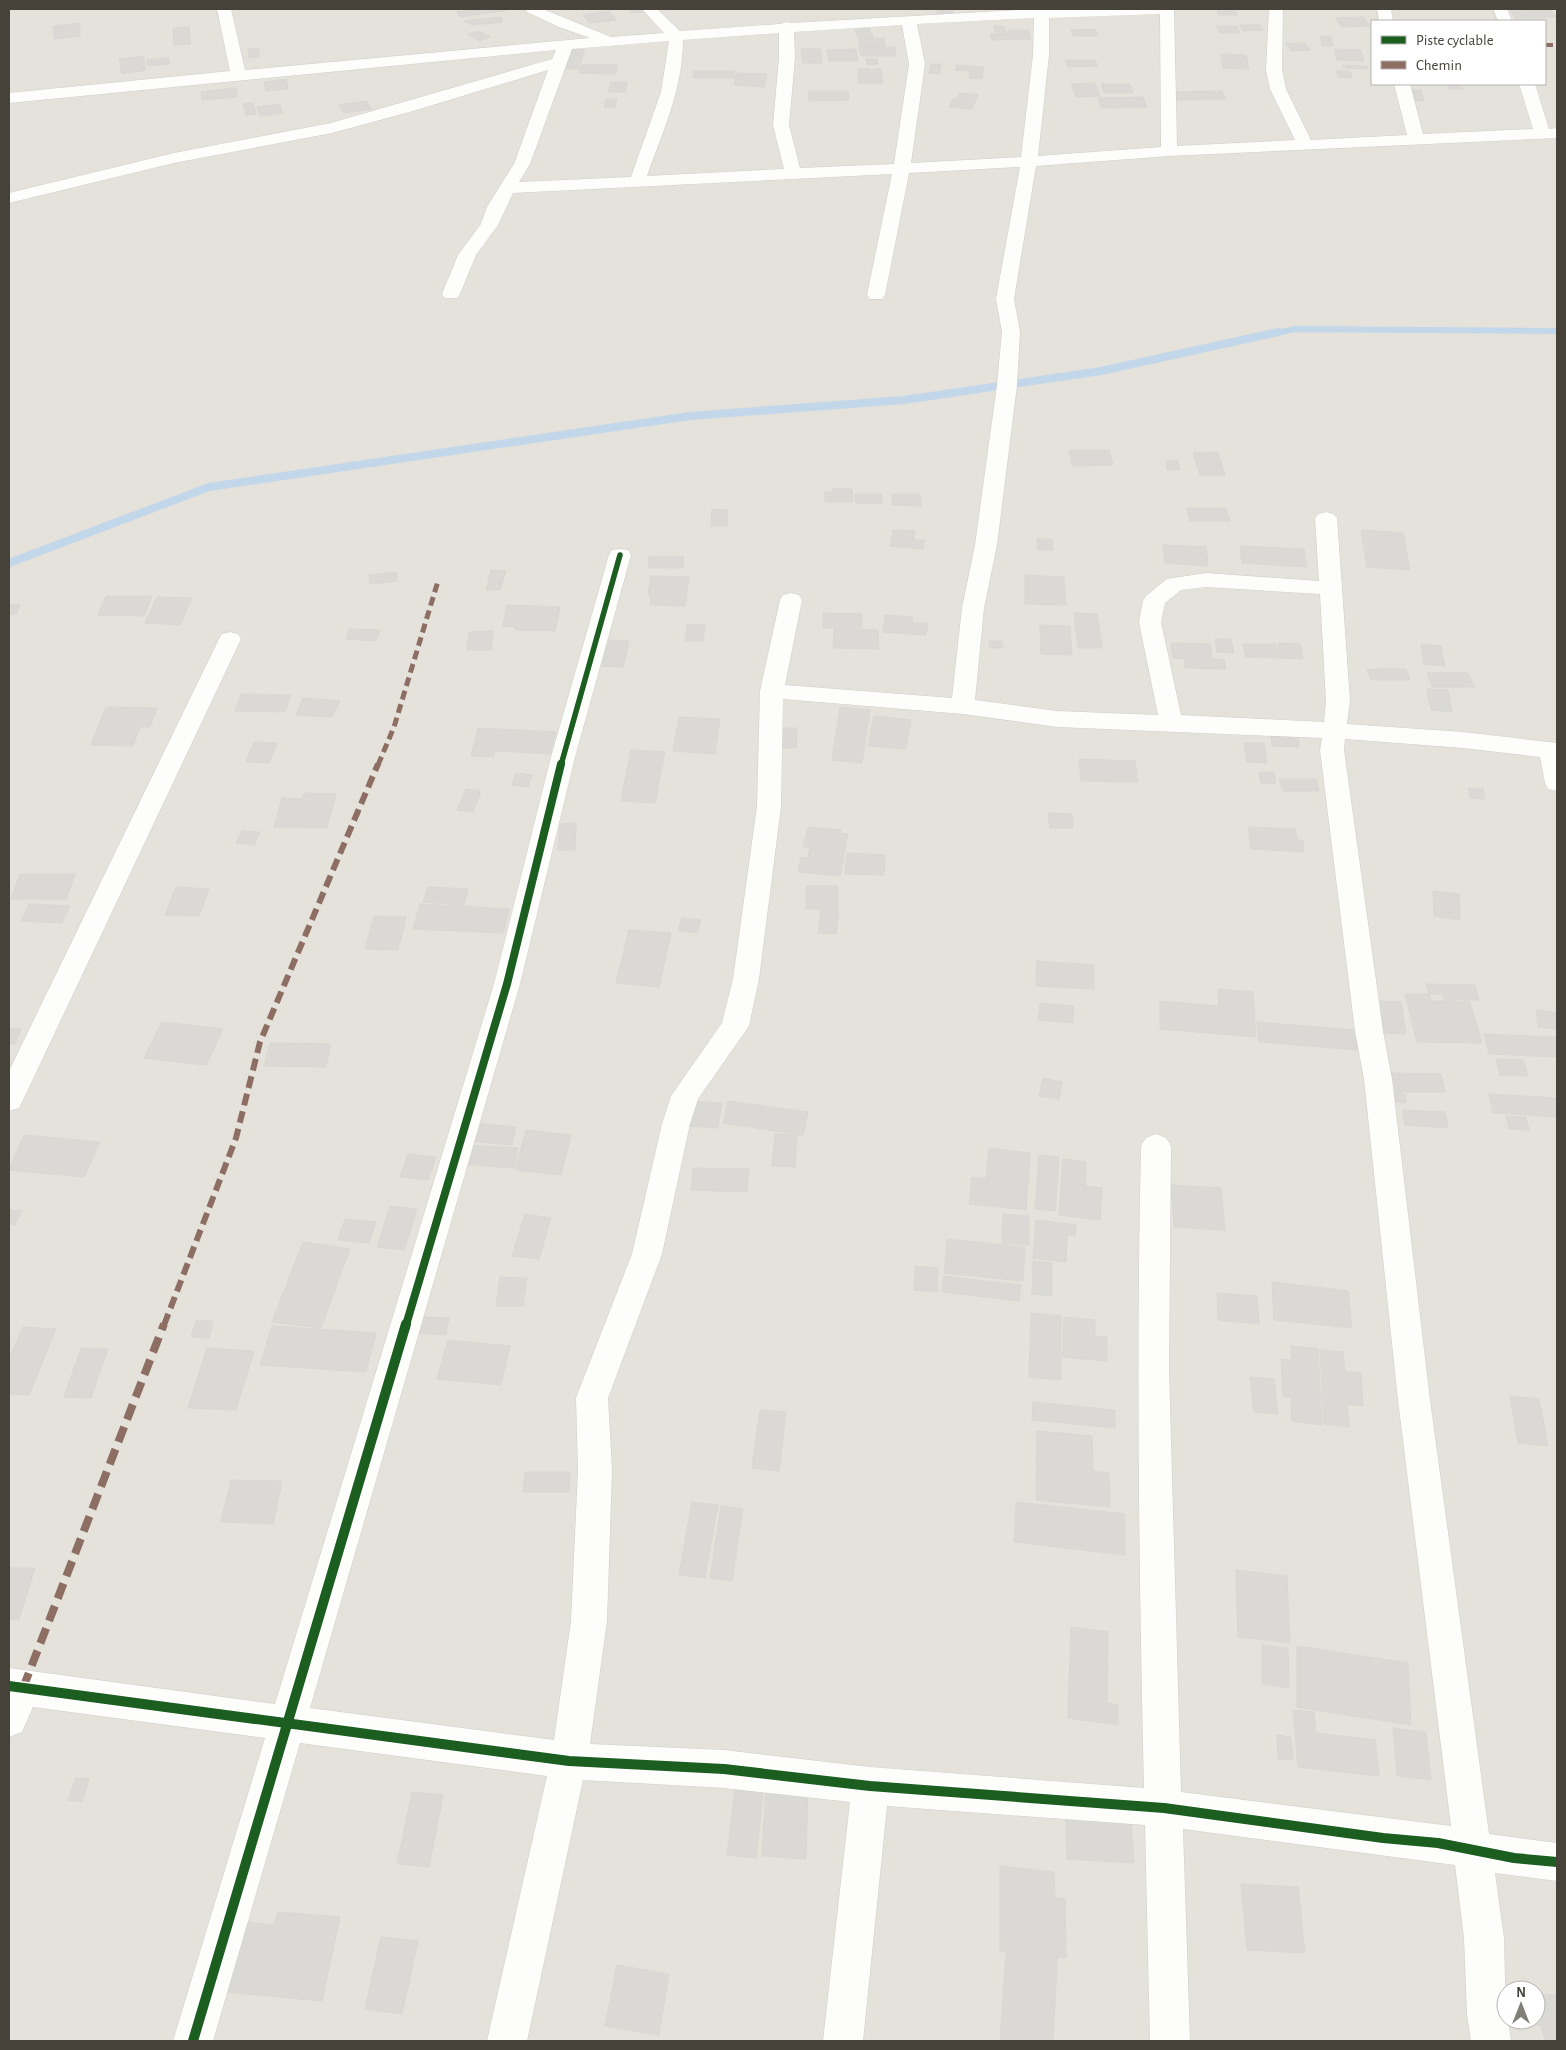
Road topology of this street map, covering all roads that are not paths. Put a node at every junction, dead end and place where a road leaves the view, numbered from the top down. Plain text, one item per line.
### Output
1 (224, 9) edge
2 (532, 9) edge
3 (649, 9) edge
4 (1166, 9) edge
5 (1276, 9) edge
6 (1042, 11) edge
7 (908, 19) junction
8 (786, 26) junction
9 (676, 36) junction
10 (615, 42) junction
11 (566, 46) junction
12 (558, 62) junction
13 (239, 76) junction
14 (1402, 85) edge
15 (1526, 85) edge
16 (9, 98) edge
17 (1550, 134) edge
18 (1416, 140) junction
19 (1304, 145) junction
20 (1169, 151) junction
21 (1029, 162) junction
22 (900, 167) junction
23 (793, 172) junction
24 (637, 182) junction
25 (508, 188) junction
26 (9, 198) edge
27 (451, 294) dead end
28 (876, 295) dead end
29 (1326, 518) dead end
30 (620, 555) dead end
31 (1330, 588) junction
32 (791, 600) dead end
33 (230, 639) dead end
34 (772, 691) junction
35 (963, 706) junction
36 (1171, 723) junction
37 (1334, 731) junction
38 (1554, 750) edge
39 (1557, 783) edge
40 (9, 1100) edge
41 (1156, 1146) dead end
42 (13, 1698) edge
43 (287, 1725) junction
44 (568, 1761) junction
45 (870, 1786) junction
46 (1164, 1808) junction
47 (1471, 1850) junction
48 (1557, 1862) edge
49 (193, 2041) edge
50 (507, 2041) edge
51 (843, 2041) edge
52 (1170, 2041) edge
53 (1491, 2041) edge

1 - 13 street
2 - 10 street
3 - 9 street
4 - 6 street
4 - 20 street
5 - 19 street
6 - 7 street
6 - 21 street
7 - 8 street
7 - 22 street
8 - 9 street
8 - 23 street
9 - 10 street
9 - 24 street
10 - 11 street
11 - 12 street
11 - 13 street
12 - 25 street
12 - 26 street
13 - 16 street
14 - 18 street
15 - 17 street
17 - 18 street
18 - 19 street
19 - 20 street
20 - 21 street
21 - 22 street
21 - 35 street
22 - 23 street
22 - 28 street
23 - 24 street
24 - 25 street
25 - 27 street
29 - 31 street
30 - 43 street
31 - 36 street
31 - 37 street
32 - 34 street
33 - 40 street
34 - 35 street
34 - 44 street
35 - 36 street
36 - 37 street
37 - 38 street
37 - 47 street
38 - 39 street
41 - 46 street
42 - 43 street
43 - 44 street
43 - 49 street
44 - 45 street
44 - 50 street
45 - 46 street
45 - 51 street
46 - 47 street
46 - 52 street
47 - 48 street
47 - 53 street

